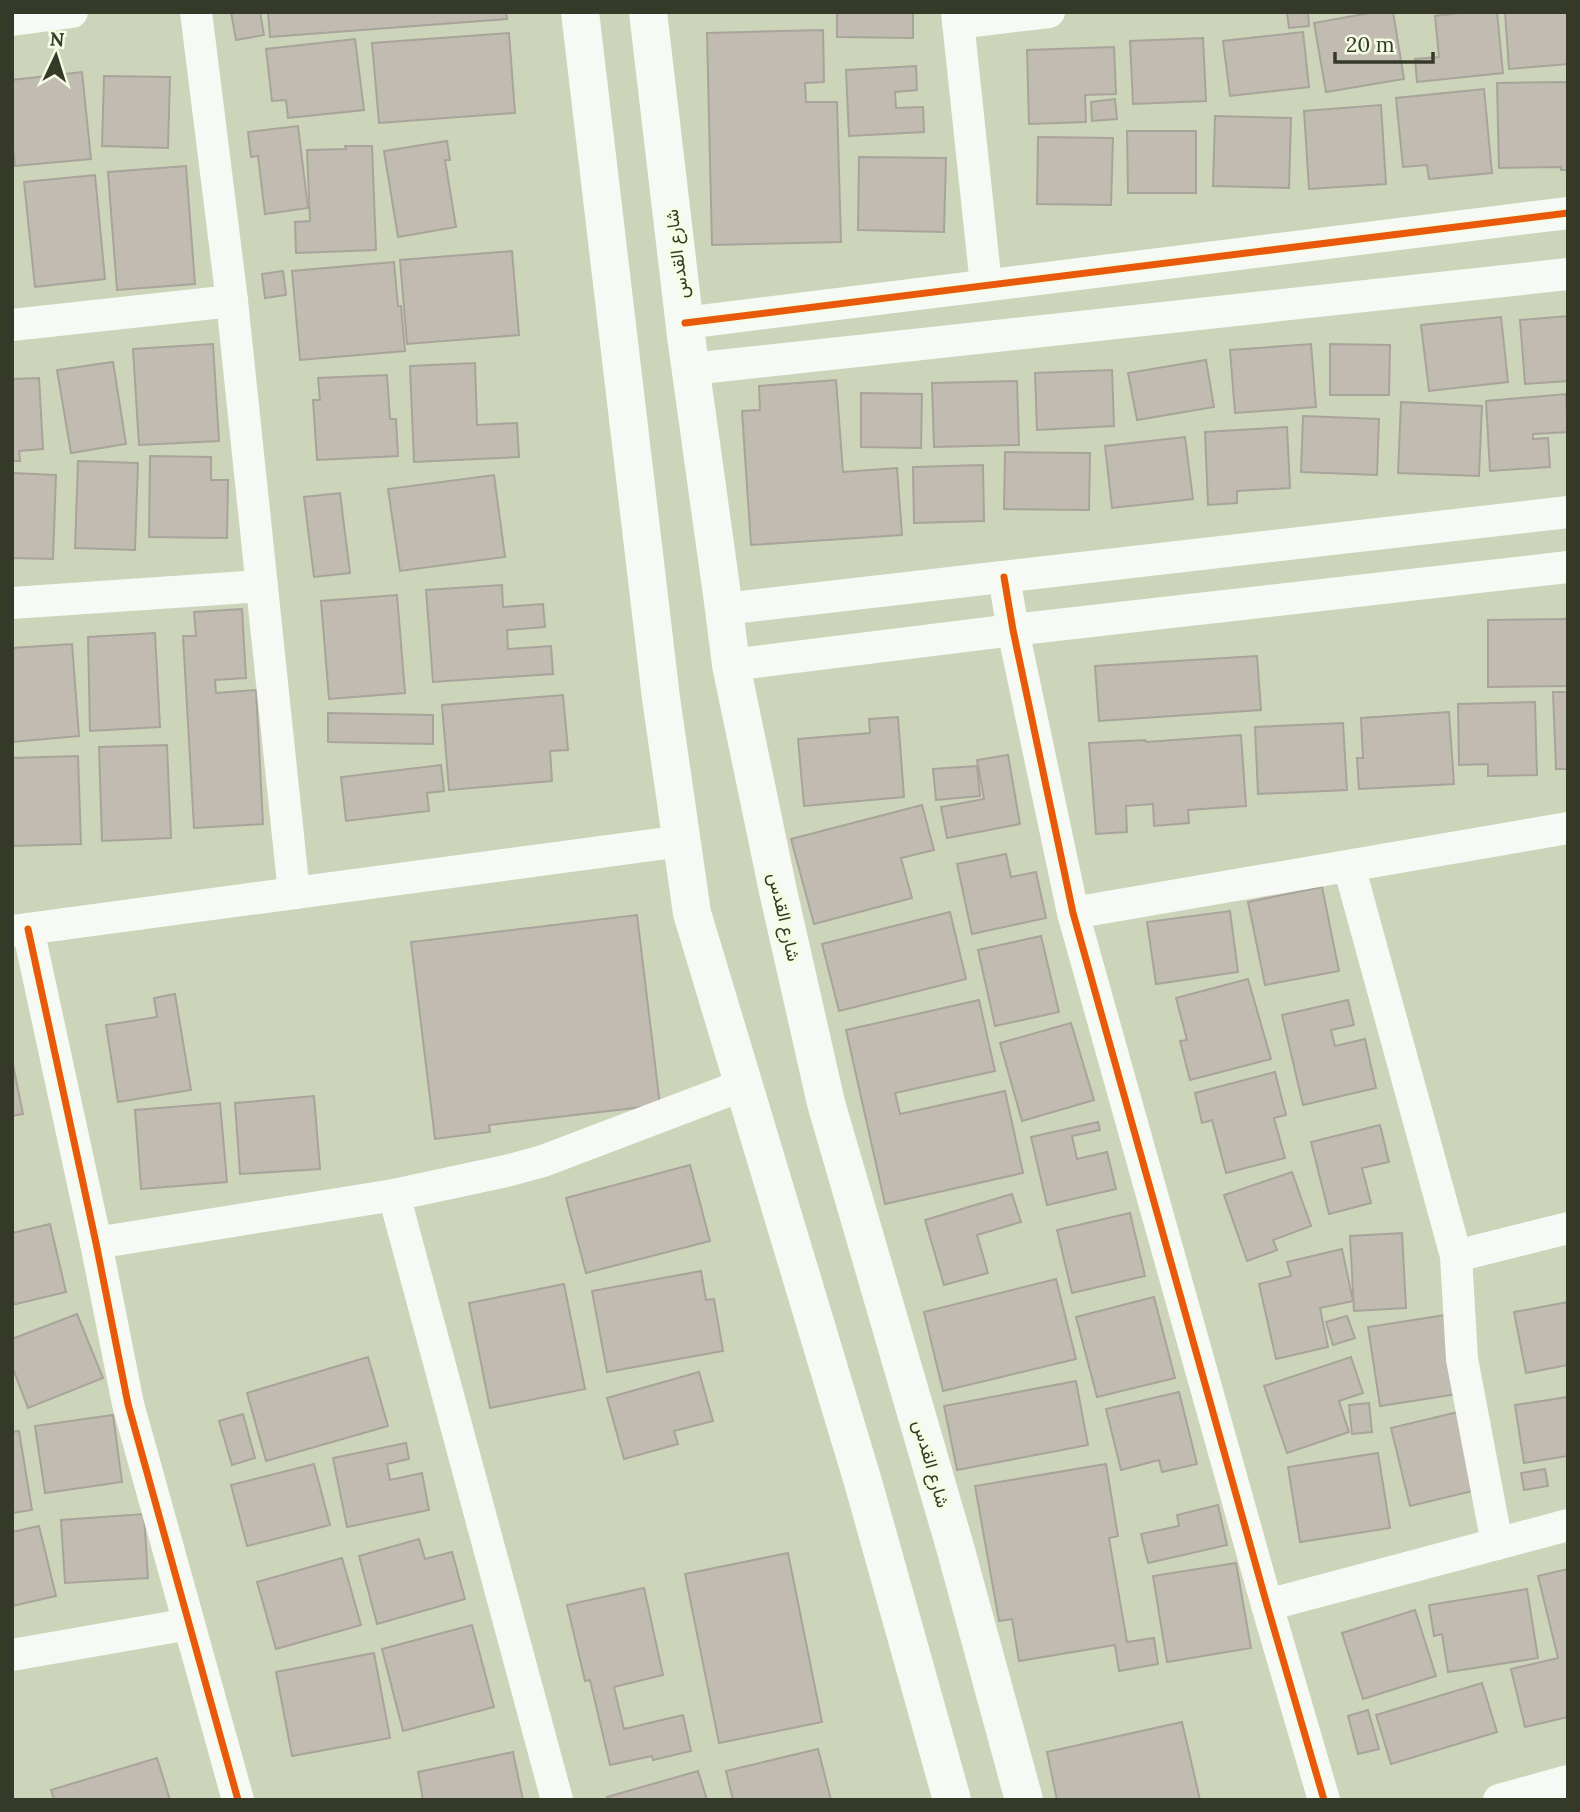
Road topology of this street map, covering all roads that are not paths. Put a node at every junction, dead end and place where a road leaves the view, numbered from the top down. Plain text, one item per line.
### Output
1 (72, 12) edge
2 (195, 12) edge
3 (580, 12) edge
4 (648, 12) edge
5 (1049, 12) edge
6 (958, 18) edge
7 (12, 20) edge
8 (1568, 213) edge
9 (1568, 274) edge
10 (986, 285) junction
11 (232, 301) junction
12 (685, 323) junction
13 (12, 325) edge
14 (691, 369) junction
15 (1568, 512) edge
16 (1568, 567) edge
17 (1004, 577) junction
18 (262, 586) junction
19 (12, 603) edge
20 (724, 609) junction
21 (1013, 630) junction
22 (731, 665) junction
23 (1568, 828) edge
24 (682, 841) junction
25 (1349, 866) junction
26 (294, 893) junction
27 (1073, 913) junction
28 (20, 930) edge
29 (743, 1085) junction
30 (394, 1195) junction
31 (1568, 1228) edge
32 (96, 1243) junction
33 (1456, 1256) junction
34 (1568, 1525) edge
35 (1497, 1544) junction
36 (1267, 1605) junction
37 (189, 1624) junction
38 (12, 1655) edge
39 (1568, 1781) edge
40 (238, 1800) edge
41 (557, 1800) edge
42 (952, 1800) edge
43 (1024, 1800) edge
44 (1324, 1800) edge
45 (1499, 1800) edge

1 - 7 street
2 - 11 street
3 - 24 main road
4 - 12 main road, شارع القدس
5 - 6 street
6 - 10 street
8 - 10 street
9 - 14 street
10 - 12 street
11 - 13 street
11 - 18 street
12 - 14 main road, شارع القدس
14 - 20 main road, شارع القدس
15 - 17 street
16 - 21 street
17 - 20 street
17 - 21 street
18 - 19 street
18 - 26 street
20 - 22 main road, شارع القدس
21 - 22 street
21 - 27 street
22 - 43 main road, شارع القدس
23 - 25 street
24 - 26 street
24 - 29 main road
25 - 27 street
25 - 33 street
26 - 28 street
27 - 36 street
28 - 32 street
29 - 30 street
29 - 42 main road
30 - 32 street
30 - 41 street
31 - 33 street
32 - 37 street
33 - 35 street
34 - 35 street
35 - 36 street
36 - 44 street
37 - 38 street
37 - 40 street
39 - 45 street

